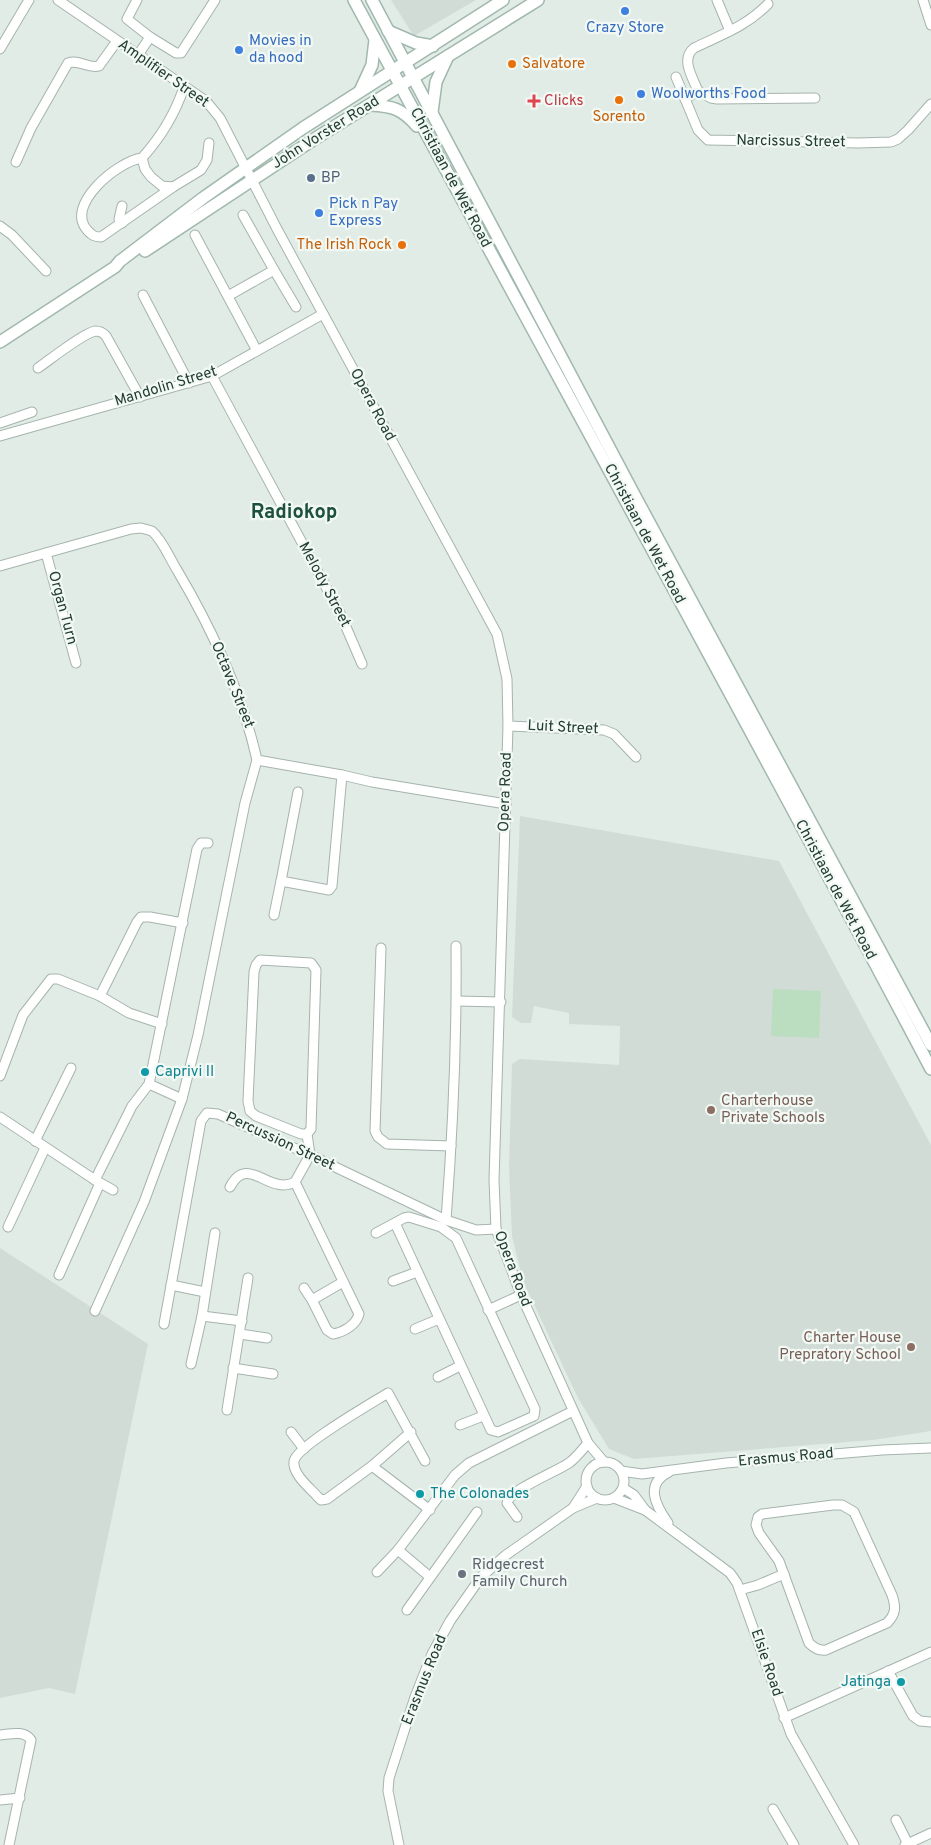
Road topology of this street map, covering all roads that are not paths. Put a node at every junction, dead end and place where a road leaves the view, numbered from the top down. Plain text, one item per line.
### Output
1 (29, 0) edge
2 (58, 0) edge
3 (137, 0) edge
4 (215, 0) edge
5 (354, 0) edge
6 (372, 0) edge
7 (503, 0) edge
8 (538, 0) edge
9 (717, 0) edge
10 (922, 0) edge
11 (768, 4) dead end
12 (931, 24) edge
13 (388, 31) junction
14 (730, 31) junction
15 (150, 37) junction
16 (375, 40) junction
17 (117, 41) junction
18 (433, 46) junction
19 (0, 49) edge
20 (138, 55) junction
21 (448, 56) junction
22 (405, 64) junction
23 (393, 72) junction
24 (676, 77) dead end
25 (413, 78) junction
26 (400, 85) junction
27 (184, 87) junction
28 (360, 91) junction
29 (698, 92) junction
30 (814, 98) dead end
31 (684, 99) junction
32 (931, 104) edge
33 (370, 105) junction
34 (432, 112) junction
35 (428, 138) junction
36 (209, 143) dead end
37 (142, 158) junction
38 (16, 162) dead end
39 (246, 168) junction
40 (252, 180) junction
41 (173, 187) junction
42 (122, 206) dead end
43 (243, 215) dead end
44 (122, 222) junction
45 (0, 226) edge
46 (195, 234) dead end
47 (115, 267) junction
48 (274, 270) junction
49 (46, 271) dead end
50 (143, 295) dead end
51 (228, 296) junction
52 (296, 307) dead end
53 (323, 314) junction
54 (0, 342) edge
55 (257, 351) junction
56 (38, 368) dead end
57 (212, 376) junction
58 (189, 383) junction
59 (140, 397) junction
60 (32, 412) dead end
61 (0, 423) edge
62 (0, 436) edge
63 (46, 553) junction
64 (0, 566) edge
65 (76, 663) dead end
66 (362, 664) dead end
67 (508, 726) junction
68 (636, 757) dead end
69 (257, 760) junction
70 (342, 775) junction
71 (298, 792) dead end
72 (506, 804) junction
73 (208, 843) dead end
74 (281, 881) junction
75 (274, 915) dead end
76 (183, 923) junction
77 (456, 946) dead end
78 (381, 948) dead end
79 (100, 996) junction
80 (457, 1001) junction
81 (501, 1002) junction
82 (162, 1024) junction
83 (931, 1045) edge
84 (71, 1068) dead end
85 (931, 1069) edge
86 (0, 1076) edge
87 (149, 1084) junction
88 (182, 1099) junction
89 (0, 1117) edge
90 (307, 1134) junction
91 (36, 1141) junction
92 (451, 1146) junction
93 (46, 1148) junction
94 (310, 1155) junction
95 (97, 1182) junction
96 (295, 1182) junction
97 (230, 1187) dead end
98 (113, 1190) dead end
99 (446, 1220) junction
100 (395, 1223) junction
101 (8, 1227) dead end
102 (496, 1229) junction
103 (215, 1233) dead end
104 (376, 1233) dead end
105 (417, 1272) junction
106 (59, 1275) dead end
107 (248, 1278) dead end
108 (393, 1281) dead end
109 (343, 1282) junction
110 (171, 1285) junction
111 (304, 1288) dead end
112 (205, 1292) junction
113 (521, 1296) junction
114 (312, 1300) junction
115 (95, 1310) dead end
116 (488, 1310) junction
117 (202, 1316) junction
118 (439, 1319) junction
119 (242, 1321) junction
120 (164, 1324) dead end
121 (415, 1329) dead end
122 (240, 1334) junction
123 (267, 1338) dead end
124 (191, 1364) dead end
125 (460, 1366) junction
126 (233, 1368) junction
127 (273, 1374) dead end
128 (438, 1377) dead end
129 (227, 1410) dead end
130 (573, 1411) junction
131 (483, 1416) junction
132 (460, 1425) dead end
133 (291, 1432) dead end
134 (410, 1432) junction
135 (590, 1445) junction
136 (931, 1448) edge
137 (304, 1449) junction
138 (425, 1461) dead end
139 (604, 1462) junction
140 (372, 1466) junction
141 (591, 1469) junction
142 (674, 1469) junction
143 (621, 1470) junction
144 (642, 1474) junction
145 (587, 1486) junction
146 (623, 1486) junction
147 (596, 1498) junction
148 (614, 1498) junction
149 (572, 1508) junction
150 (430, 1510) junction
151 (645, 1510) junction
152 (477, 1512) dead end
153 (517, 1517) dead end
154 (670, 1528) junction
155 (398, 1550) junction
156 (377, 1572) dead end
157 (784, 1574) junction
158 (430, 1578) junction
159 (740, 1590) junction
160 (407, 1610) dead end
161 (931, 1652) edge
162 (888, 1671) junction
163 (784, 1718) junction
164 (931, 1722) edge
165 (0, 1735) edge
166 (20, 1798) junction
167 (0, 1800) edge
168 (773, 1809) dead end
169 (896, 1820) dead end
170 (931, 1833) edge
171 (906, 1844) edge
172 (9, 1845) edge
173 (399, 1845) edge
174 (794, 1845) edge
175 (854, 1845) edge

1 - 19 street
2 - 17 street, Amplifier Street
3 - 15 street
4 - 15 street
5 - 16 main road, Christiaan de Wet Road
6 - 13 main road, Christiaan de Wet Road
7 - 18 main road, John Vorster Road
8 - 21 main road, John Vorster Road
9 - 14 street
10 - 12 street
11 - 14 street
13 - 18 main road
13 - 22 main road, Christiaan de Wet Road
14 - 29 street
15 - 20 street
16 - 23 main road, Christiaan de Wet Road
16 - 28 main road
17 - 20 street, Amplifier Street
17 - 38 street
18 - 22 main road, John Vorster Road
20 - 27 street, Amplifier Street
21 - 25 main road, John Vorster Road
21 - 34 main road
22 - 23 main road, John Vorster Road
22 - 25 main road, Christiaan de Wet Road
23 - 26 main road, Christiaan de Wet Road
23 - 28 main road, John Vorster Road
24 - 31 street, Narcissus Street
25 - 26 main road, John Vorster Road
25 - 34 main road, Christiaan de Wet Road
26 - 33 main road, John Vorster Road
26 - 35 main road, Christiaan de Wet Road
27 - 37 street
27 - 39 street, Amplifier Street
28 - 39 main road, John Vorster Road
29 - 30 street
29 - 31 street
31 - 32 street, Narcissus Street
33 - 35 main road
33 - 40 main road, John Vorster Road
34 - 83 main road, Christiaan de Wet Road
35 - 85 main road, Christiaan de Wet Road
36 - 41 street
37 - 41 street
37 - 44 street
39 - 40 street, Amplifier Street
39 - 47 main road, John Vorster Road
40 - 47 main road, John Vorster Road
40 - 53 street, Opera Road
41 - 44 street
42 - 44 street
43 - 48 street
45 - 49 street
46 - 51 street
47 - 54 main road, John Vorster Road
48 - 51 street
48 - 52 street
50 - 58 street
51 - 55 street
53 - 55 street, Mandolin Street
53 - 67 street, Opera Road
55 - 57 street, Mandolin Street
56 - 59 street
57 - 58 street, Mandolin Street
57 - 66 street, Melody Street
58 - 59 street, Mandolin Street
59 - 62 street, Mandolin Street
60 - 61 street
63 - 64 street, Octave Street
63 - 65 street, Organ Turn
63 - 69 street, Octave Street
67 - 68 street, Luit Street
67 - 72 street, Opera Road
69 - 70 street
69 - 88 street
70 - 72 street
70 - 74 street
71 - 74 street
72 - 81 street, Opera Road
73 - 76 street
74 - 75 street
76 - 79 street
76 - 82 street
77 - 80 street
78 - 92 street
79 - 82 street
79 - 86 street
80 - 81 street
80 - 92 street
81 - 102 street, Opera Road
82 - 87 street
84 - 91 street
87 - 88 street
87 - 95 street
88 - 115 street
89 - 91 street
90 - 90 street
90 - 94 street
91 - 93 street
92 - 99 street
93 - 95 street
93 - 101 street
94 - 96 street
94 - 99 street, Percussion Street
94 - 110 street, Percussion Street
95 - 98 street
95 - 106 street
96 - 97 street
96 - 109 street
99 - 102 street, Percussion Street
100 - 104 street
100 - 105 street
100 - 116 street
102 - 113 street, Opera Road
103 - 112 street
105 - 108 street
105 - 118 street
107 - 119 street
109 - 114 street
109 - 114 street
110 - 112 street
110 - 120 street, Percussion Street
111 - 114 street
112 - 117 street
113 - 116 street
113 - 130 street, Opera Road
116 - 131 street
117 - 119 street
117 - 124 street
118 - 121 street
118 - 125 street
119 - 122 street
122 - 123 street
122 - 126 street
125 - 128 street
125 - 131 street
126 - 127 street
126 - 129 street
130 - 135 street, Opera Road
130 - 150 street
131 - 132 street
133 - 137 street
134 - 137 street
134 - 138 street
134 - 140 street
135 - 139 street, Opera Road
135 - 141 street, Opera Road
135 - 153 street
136 - 142 street, Erasmus Road
137 - 140 street
139 - 141 street
139 - 143 street
140 - 150 street
141 - 145 street
142 - 144 street, Erasmus Road
142 - 154 street
143 - 144 street, Erasmus Road
143 - 146 street
144 - 146 street, Erasmus Road
145 - 147 street
145 - 149 street, Erasmus Road
146 - 148 street
146 - 151 street, Elsie Road
147 - 148 street
147 - 149 street, Erasmus Road
148 - 151 street, Elsie Road
149 - 173 street, Erasmus Road
150 - 155 street
151 - 154 street, Elsie Road
152 - 158 street
154 - 159 street, Elsie Road
155 - 156 street
155 - 158 street
157 - 157 street
157 - 159 street
158 - 160 street
159 - 163 street, Elsie Road
161 - 162 street
162 - 163 street
162 - 164 street
163 - 175 street, Elsie Road
165 - 166 street
166 - 167 street
166 - 172 street
168 - 174 street
169 - 171 street
170 - 171 street

